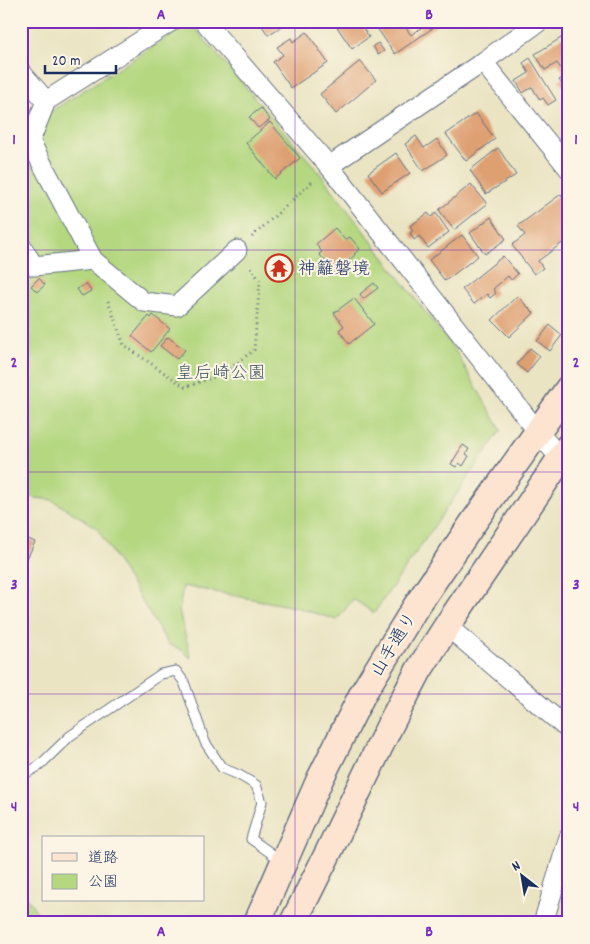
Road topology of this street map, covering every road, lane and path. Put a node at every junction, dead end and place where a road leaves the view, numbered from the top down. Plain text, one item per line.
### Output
1 (172, 21) edge
2 (204, 21) edge
3 (540, 21) edge
4 (483, 62) junction
5 (21, 72) edge
6 (46, 101) junction
7 (329, 166) junction
8 (569, 169) edge
9 (21, 246) edge
10 (238, 250) junction
11 (93, 260) junction
12 (107, 298) dead end
13 (569, 388) edge
14 (538, 432) junction
15 (566, 457) edge
16 (447, 626) junction
17 (569, 730) edge
18 (21, 776) edge
19 (569, 836) edge
20 (284, 863) junction
21 (257, 923) edge
22 (293, 923) edge
23 (543, 923) edge

1 - 6 street
2 - 7 street
3 - 4 street
4 - 7 street
4 - 8 street
5 - 6 street
6 - 11 street
7 - 10 path
7 - 14 street
9 - 11 street
10 - 11 street
10 - 12 path
13 - 14 street, 山手通り
14 - 15 street
14 - 20 street, 山手通り
15 - 16 street, 山手通り
16 - 17 street
16 - 22 street, 山手通り
18 - 20 lane
19 - 23 street
20 - 21 street, 山手通り

